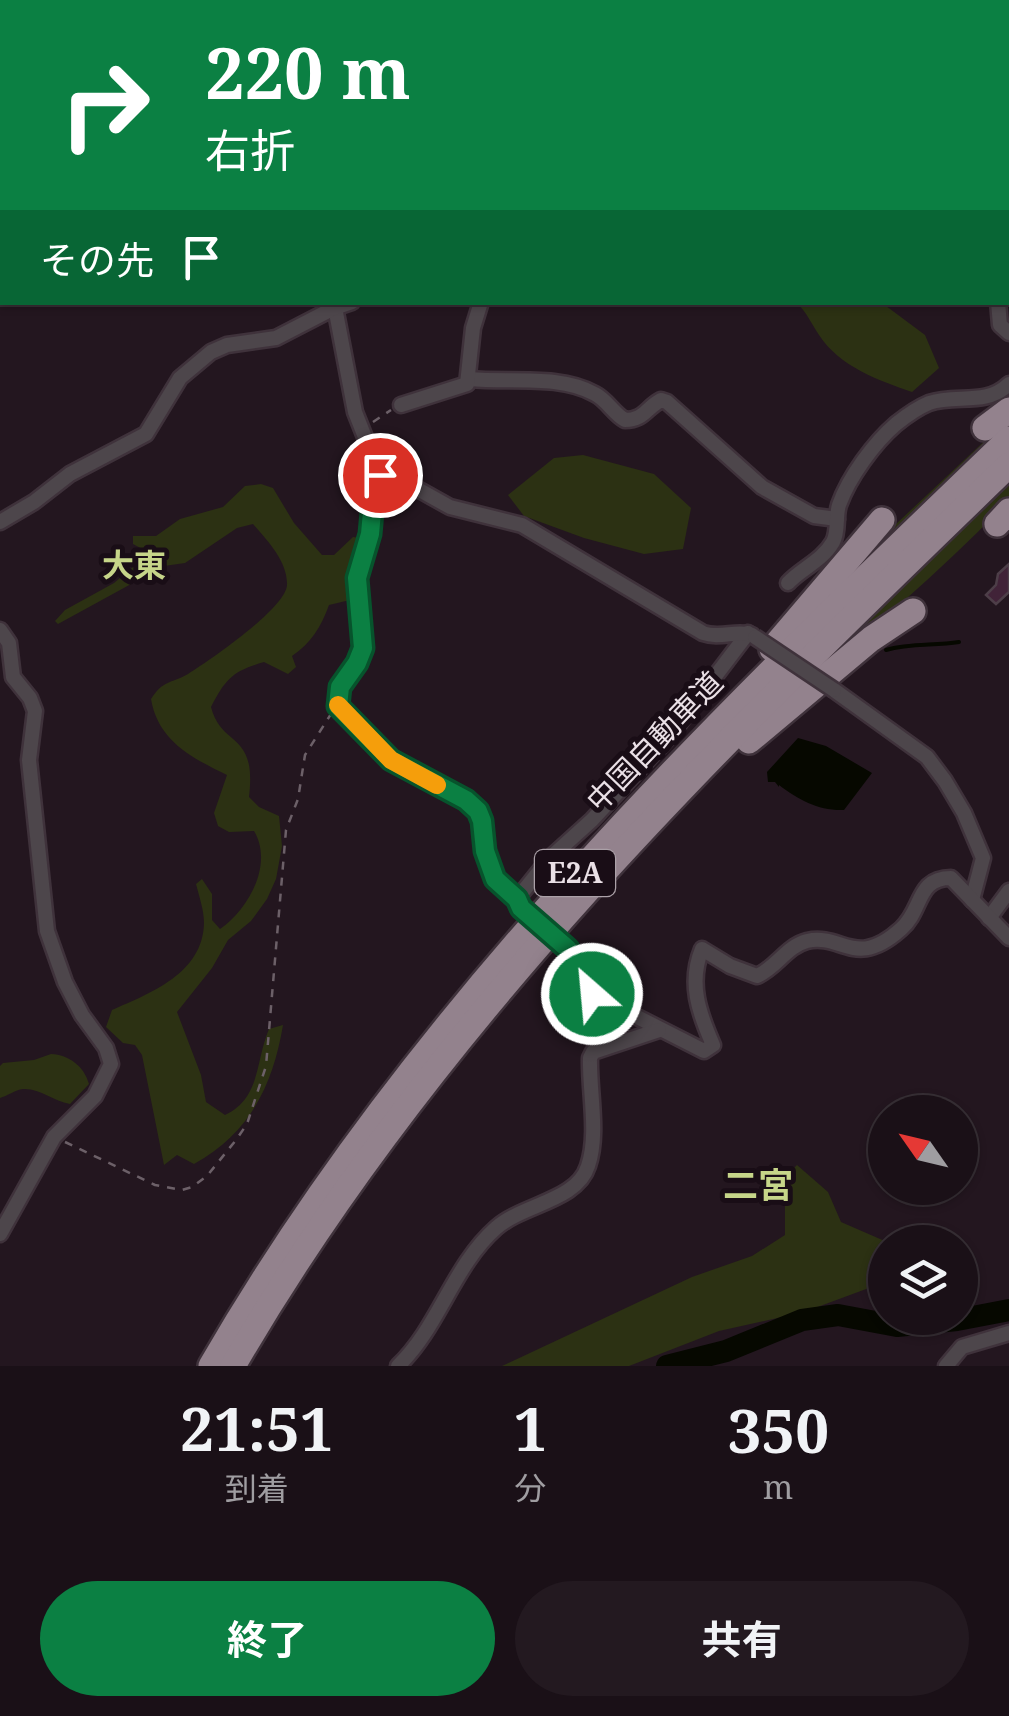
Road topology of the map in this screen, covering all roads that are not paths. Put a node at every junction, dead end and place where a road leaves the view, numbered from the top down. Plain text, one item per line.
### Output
1 (334, 305) edge
2 (480, 305) edge
3 (998, 305) edge
4 (1009, 333) edge
5 (470, 379) junction
6 (1009, 384) edge
7 (401, 406) road end
8 (1009, 410) edge
9 (986, 428) dead end
10 (1009, 439) edge
11 (1009, 465) edge
12 (380, 475) junction
13 (837, 519) junction
14 (882, 520) dead end
15 (0, 522) edge
16 (788, 583) dead end
17 (912, 610) dead end
18 (0, 630) edge
19 (751, 635) junction
20 (645, 797) junction
21 (613, 861) junction
22 (1009, 891) edge
23 (972, 900) junction
24 (519, 903) junction
25 (989, 918) junction
26 (1009, 938) edge
27 (659, 1030) junction
28 (0, 1234) edge
29 (1009, 1333) edge
30 (211, 1366) edge
31 (233, 1366) edge
32 (398, 1366) edge
33 (946, 1366) edge

1 - 12 street
1 - 15 street
2 - 5 street
3 - 4 street
5 - 7 street
5 - 13 street
6 - 13 street
8 - 9 highway
10 - 20 highway, 中国自動車道 / E2A
11 - 21 highway, 中国自動車道 / E2A
12 - 19 street
12 - 24 street
13 - 16 street
14 - 20 highway
17 - 21 highway
18 - 28 street
19 - 23 street, bridge
19 - 24 street
20 - 30 highway, 中国自動車道 / E2A
21 - 31 highway, 中国自動車道 / E2A
22 - 25 street
23 - 25 street
23 - 27 street
24 - 27 street, bridge
25 - 26 street
27 - 32 street
29 - 33 street

